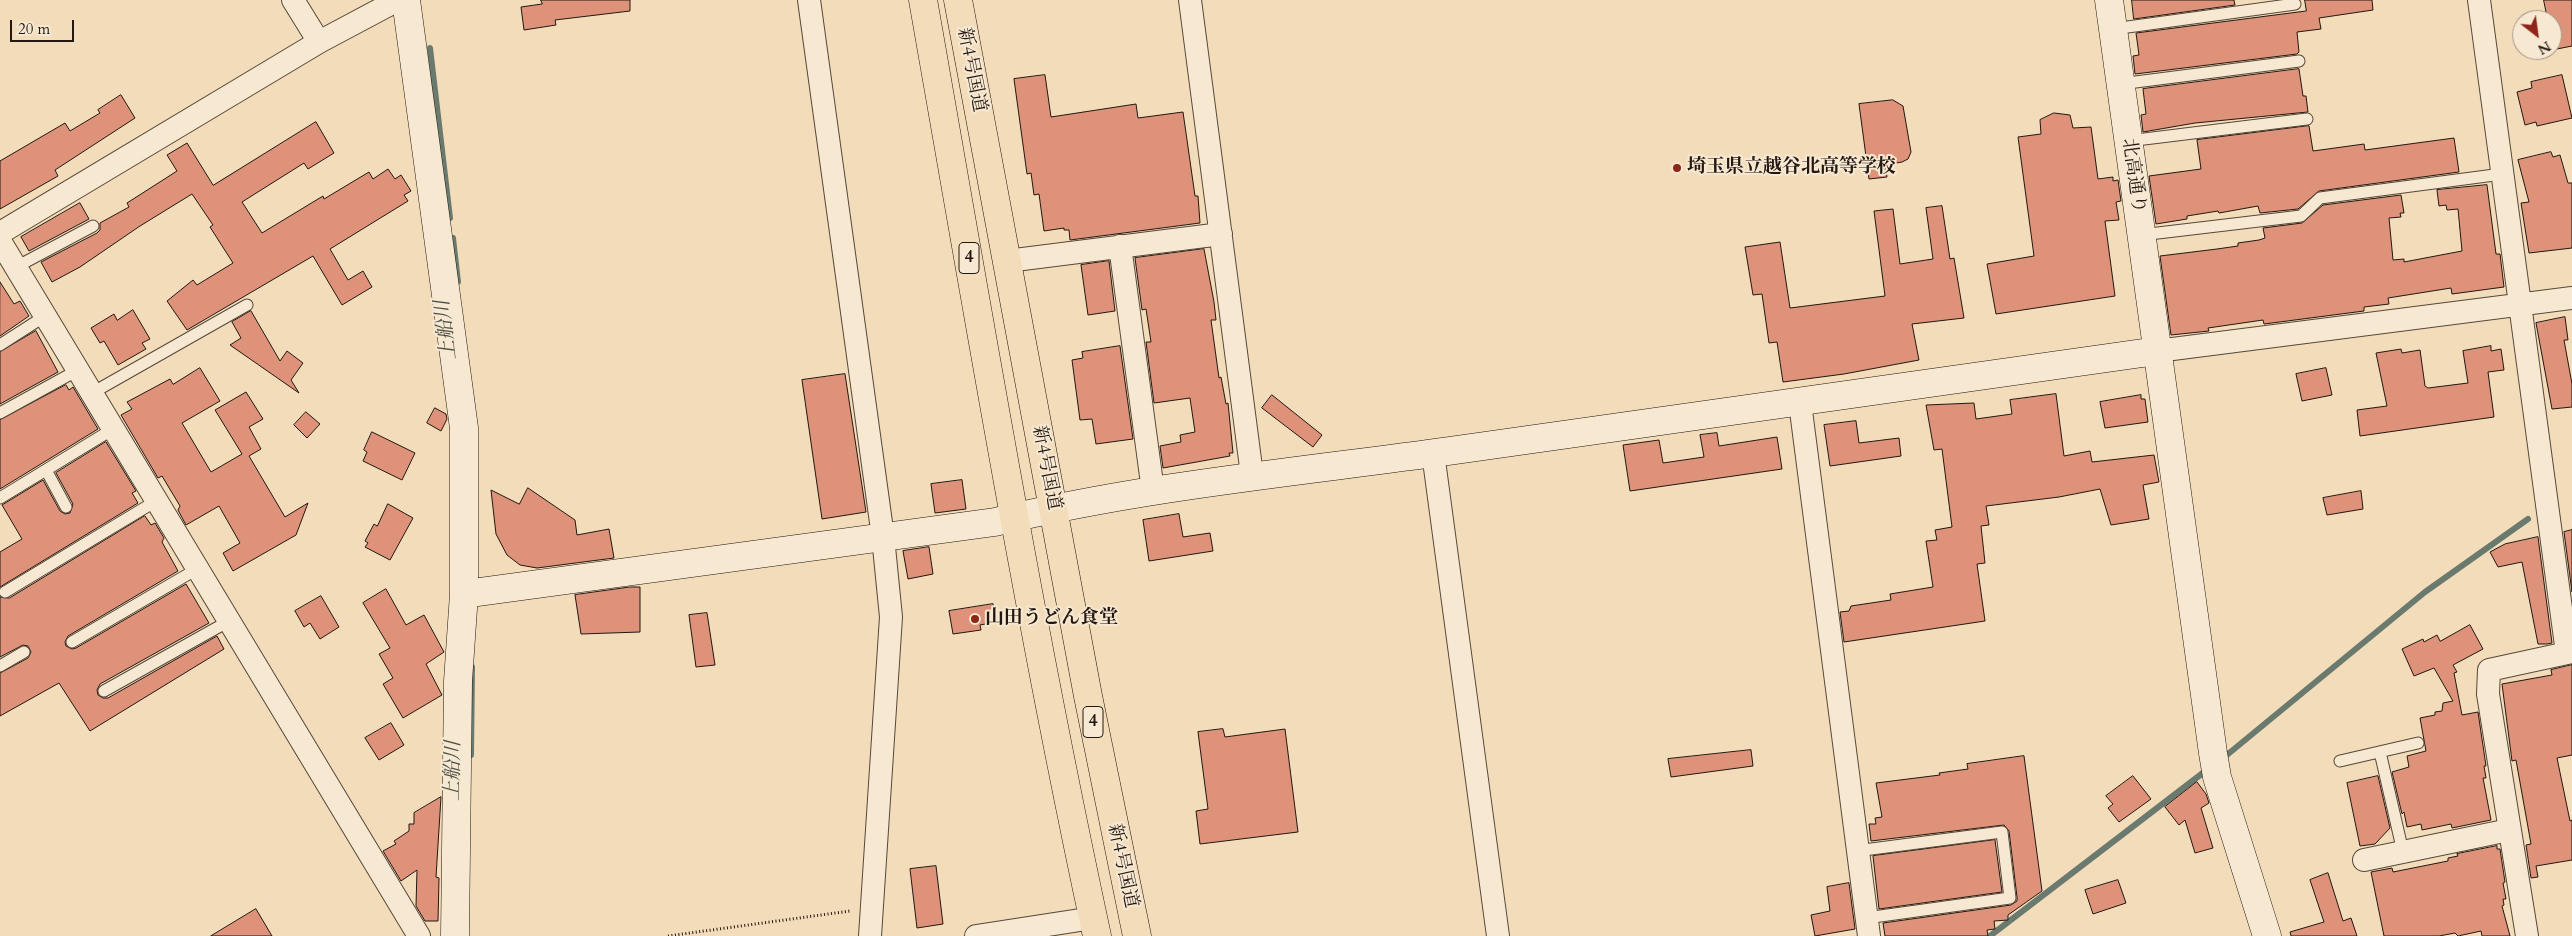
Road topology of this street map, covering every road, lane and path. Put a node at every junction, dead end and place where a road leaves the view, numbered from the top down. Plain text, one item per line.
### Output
1 (293, 0) edge
2 (398, 0) edge
3 (406, 0) edge
4 (808, 0) edge
5 (924, 0) edge
6 (958, 0) edge
7 (1190, 0) edge
8 (2109, 0) edge
9 (2479, 0) edge
10 (2296, 4) dead end
11 (2113, 29) junction
12 (319, 42) junction
13 (2299, 61) dead end
14 (2120, 84) junction
15 (2308, 119) dead end
16 (2128, 141) junction
17 (2502, 174) junction
18 (93, 226) dead end
19 (0, 233) edge
20 (1221, 234) junction
21 (2141, 235) junction
22 (0, 241) edge
23 (1120, 246) junction
24 (1007, 261) junction
25 (16, 267) junction
26 (2572, 298) edge
27 (247, 305) dead end
28 (2520, 305) junction
29 (45, 316) junction
30 (0, 344) edge
31 (2157, 352) junction
32 (78, 370) junction
33 (92, 393) junction
34 (1800, 403) junction
35 (0, 413) edge
36 (114, 429) junction
37 (1433, 453) junction
38 (46, 470) junction
39 (1252, 475) junction
40 (1153, 491) junction
41 (0, 498) edge
42 (156, 501) junction
43 (66, 508) dead end
44 (1054, 508) junction
45 (1015, 517) junction
46 (883, 538) junction
47 (197, 569) junction
48 (5, 592) dead end
49 (475, 592) junction
50 (229, 621) junction
51 (72, 642) dead end
52 (24, 652) dead end
53 (2569, 652) edge
54 (0, 666) edge
55 (104, 691) dead end
56 (2418, 743) dead end
57 (2380, 752) junction
58 (2340, 761) dead end
59 (2509, 830) junction
60 (1856, 851) junction
61 (2403, 852) junction
62 (2364, 860) dead end
63 (872, 908) junction
64 (1095, 927) edge
65 (1867, 927) edge
66 (419, 936) edge
67 (455, 936) edge
68 (668, 936) edge
69 (870, 936) edge
70 (976, 936) edge
71 (1137, 936) edge
72 (1498, 936) edge
73 (2266, 936) edge
74 (2527, 936) edge

1 - 12 street
2 - 12 street
3 - 49 street
4 - 46 street
5 - 45 highway, 新4号国道 / 4
6 - 24 highway, 新4号国道 / 4
7 - 20 street
8 - 11 street, 北高通り
9 - 17 street
10 - 11 lane
11 - 14 street, 北高通り
12 - 19 street
13 - 14 lane
14 - 16 street, 北高通り
15 - 16 lane
16 - 21 street, 北高通り
17 - 21 lane
17 - 28 street
18 - 25 lane
20 - 23 street
20 - 39 street
21 - 31 street, 北高通り
22 - 25 street
23 - 24 street
23 - 40 street
24 - 44 highway, 新4号国道 / 4
25 - 29 street
26 - 28 street
27 - 33 lane
28 - 31 street
28 - 53 street
29 - 30 lane
29 - 32 street
31 - 34 street
31 - 73 street, 北高通り
32 - 33 street
32 - 35 lane
33 - 36 street
34 - 37 street
34 - 60 street
36 - 38 lane
36 - 42 street
37 - 39 street
37 - 72 street
38 - 41 lane
38 - 43 lane
39 - 40 street
40 - 44 street
42 - 47 street
42 - 48 lane
44 - 45 street
44 - 71 highway, 新4号国道 / 4
45 - 46 street
45 - 64 highway, 新4号国道 / 4
46 - 49 street
46 - 63 street
47 - 50 street
47 - 51 lane
49 - 67 street
50 - 55 lane
50 - 66 street
52 - 54 lane
53 - 59 street
56 - 57 lane
57 - 58 lane
57 - 61 lane
59 - 61 street
59 - 74 street
60 - 65 street
60 - 65 lane
61 - 62 street
63 - 68 path
63 - 69 street
64 - 70 street

